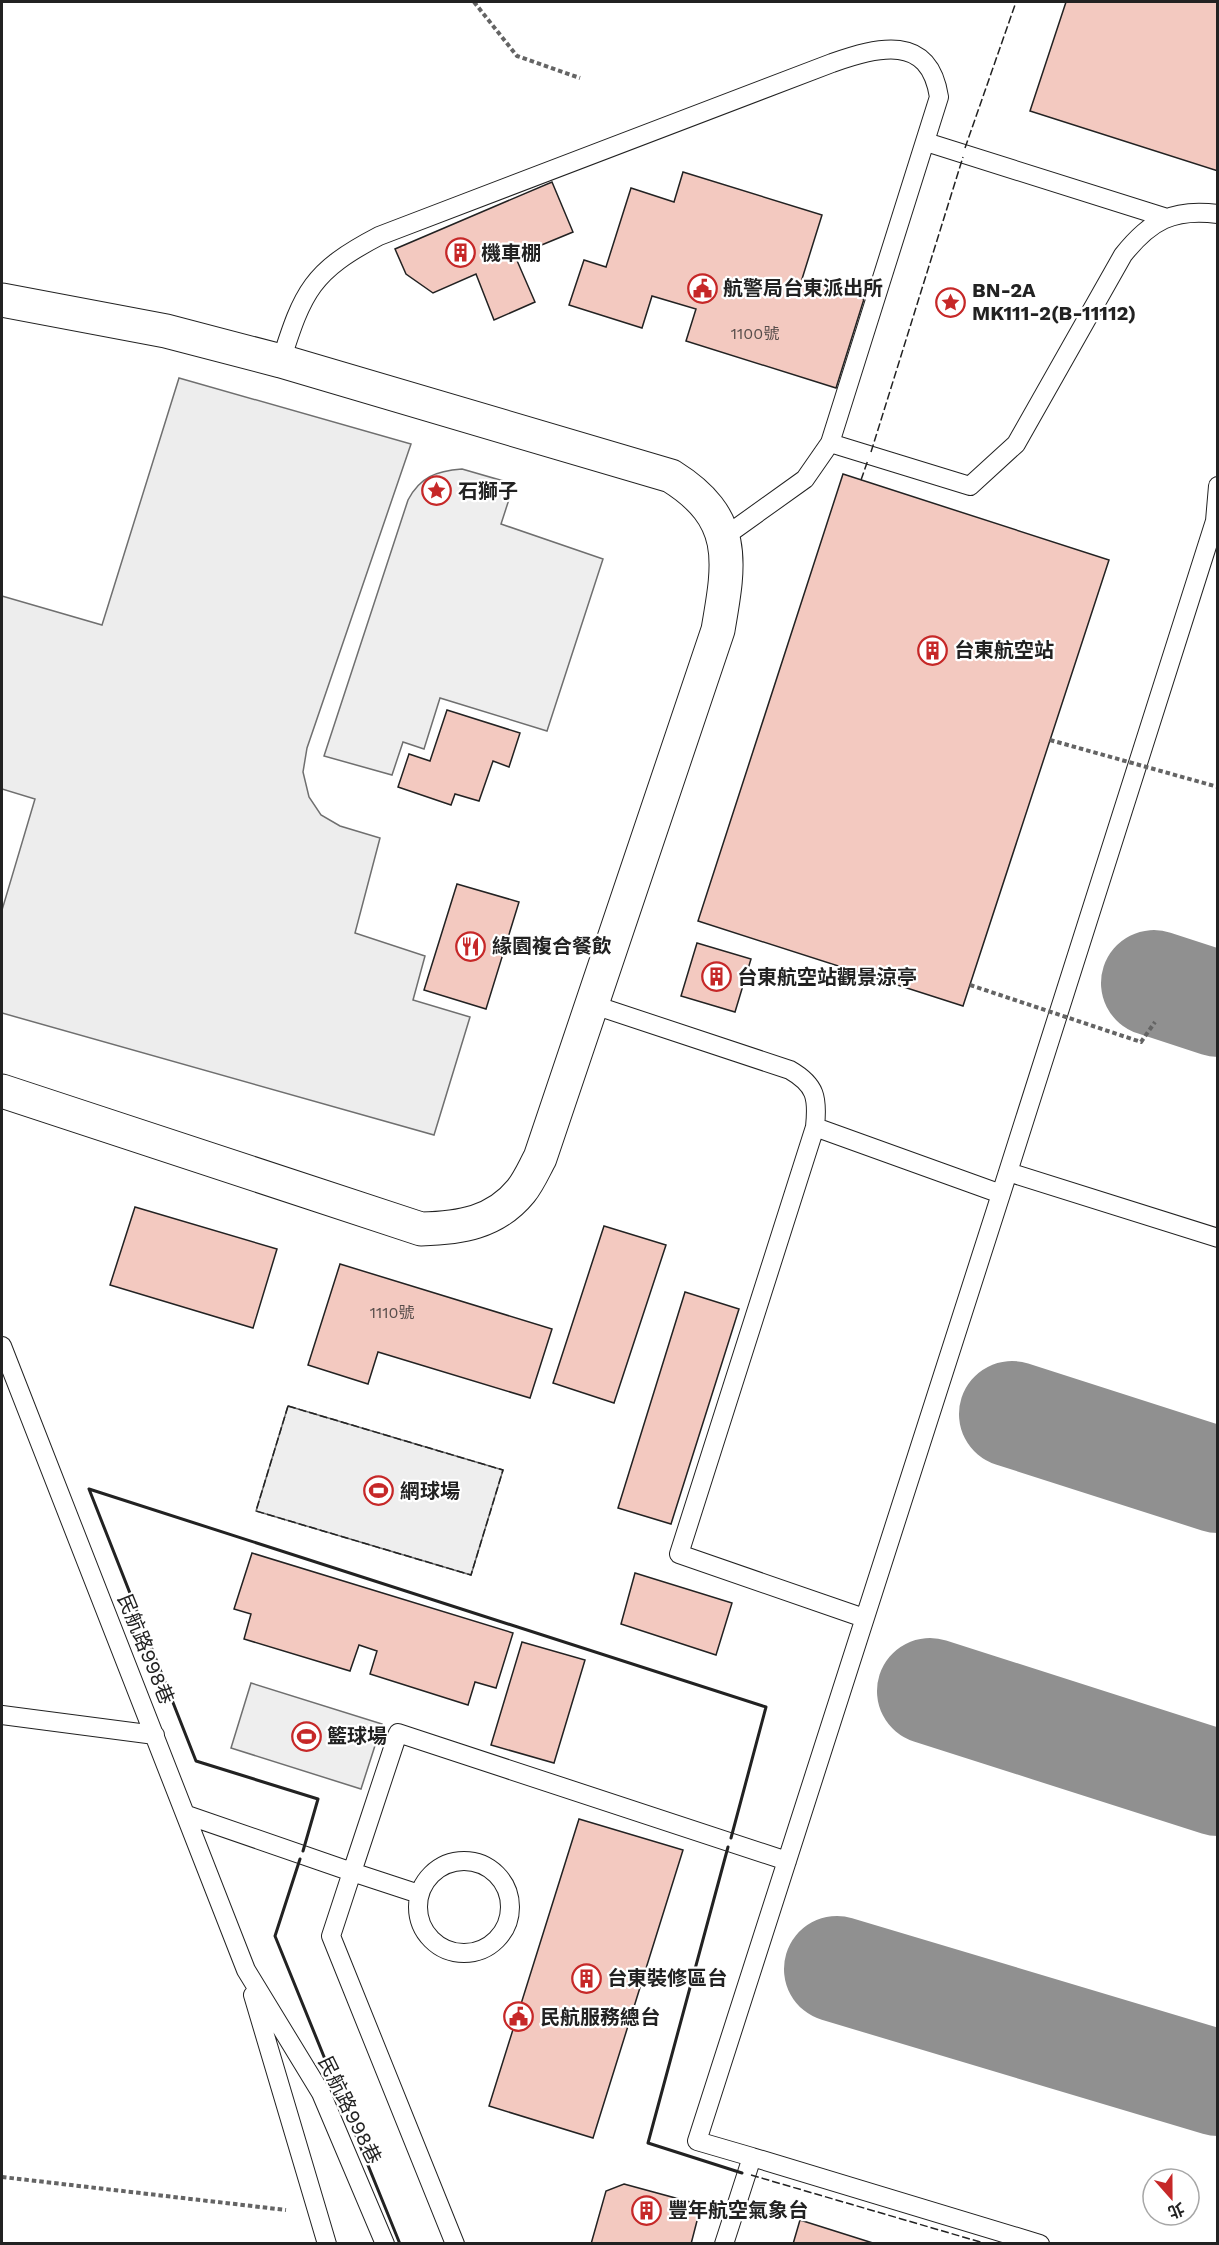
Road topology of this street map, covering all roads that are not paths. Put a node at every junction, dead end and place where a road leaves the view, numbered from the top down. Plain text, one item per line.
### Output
1 (926, 142) junction
2 (1218, 214) edge
3 (1164, 217) junction
4 (2, 300) edge
5 (281, 361) junction
6 (830, 443) junction
7 (1218, 486) edge
8 (1216, 522) edge
9 (724, 537) junction
10 (594, 1005) junction
11 (2, 1091) edge
12 (815, 1127) junction
13 (1008, 1172) junction
14 (1001, 1194) junction
15 (1218, 1238) edge
16 (2, 1346) edge
17 (864, 1618) junction
18 (2, 1715) edge
19 (156, 1735) junction
20 (187, 1815) junction
21 (787, 1861) junction
22 (352, 1872) junction
23 (419, 1894) junction
24 (246, 1970) junction
25 (752, 2157) junction
26 (327, 2244) edge
27 (385, 2244) edge
28 (455, 2244) edge
29 (724, 2244) edge
30 (1040, 2244) edge

1 - 3 lane
1 - 5 lane
1 - 6 lane
2 - 3 lane
3 - 6 lane
4 - 5 street
5 - 9 street
6 - 9 lane
7 - 8 lane
8 - 13 lane
9 - 10 street
10 - 11 street
10 - 12 lane
12 - 14 lane
12 - 17 lane
13 - 14 lane
13 - 15 lane
14 - 17 lane
16 - 19 lane, 民航路998巷
17 - 21 lane
18 - 19 lane
19 - 20 lane, 民航路998巷
20 - 22 lane
20 - 24 lane, 民航路998巷
21 - 22 lane
21 - 25 lane
22 - 23 lane
22 - 28 lane
23 - 23 lane
24 - 26 lane, 民航路998巷
24 - 27 lane, 民航路998巷
25 - 29 lane
25 - 30 lane

